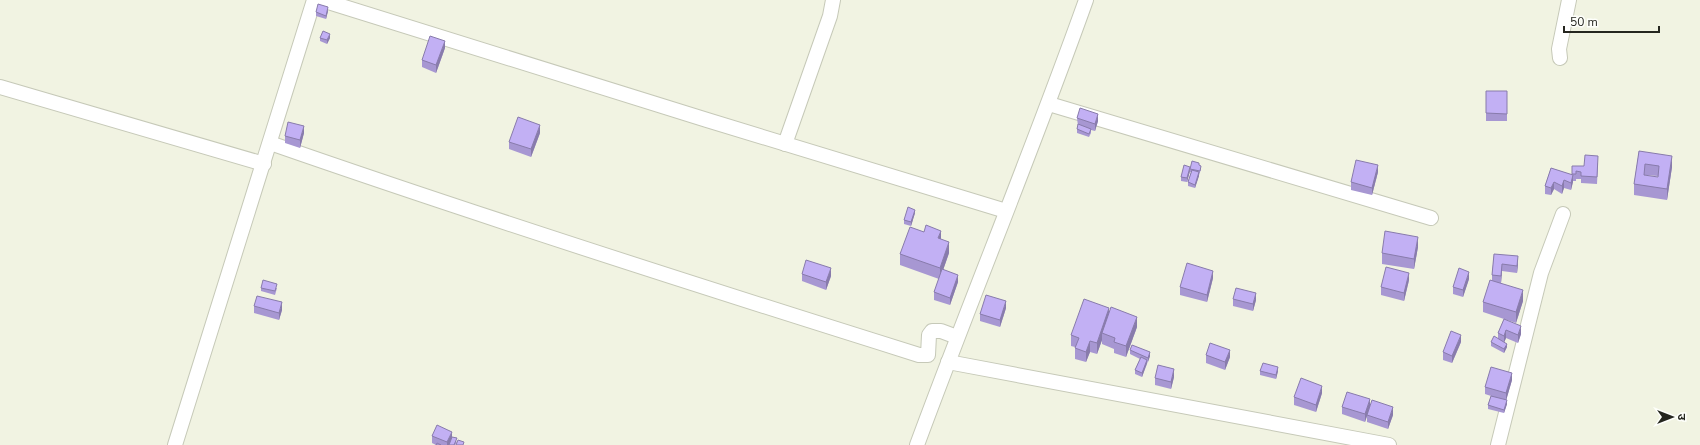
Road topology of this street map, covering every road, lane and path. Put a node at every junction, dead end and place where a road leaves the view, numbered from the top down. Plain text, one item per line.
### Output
1 (314, 0) edge
2 (322, 0) edge
3 (833, 0) edge
4 (1086, 0) edge
5 (1569, 0) edge
6 (1560, 58) dead end
7 (0, 87) edge
8 (1049, 104) junction
9 (270, 143) junction
10 (785, 144) junction
11 (264, 164) junction
12 (1006, 211) junction
13 (1563, 214) dead end
14 (1431, 218) dead end
15 (957, 337) junction
16 (948, 362) junction
17 (175, 445) edge
18 (917, 445) edge
19 (1389, 445) edge
20 (1498, 445) edge

1 - 9 street
2 - 10 street
3 - 10 street
4 - 8 street
5 - 6 street
7 - 11 street
8 - 12 street
8 - 14 street
9 - 11 street
9 - 15 street
10 - 12 street
11 - 17 street
12 - 15 street
13 - 20 street
15 - 16 street
16 - 18 street
16 - 19 street

